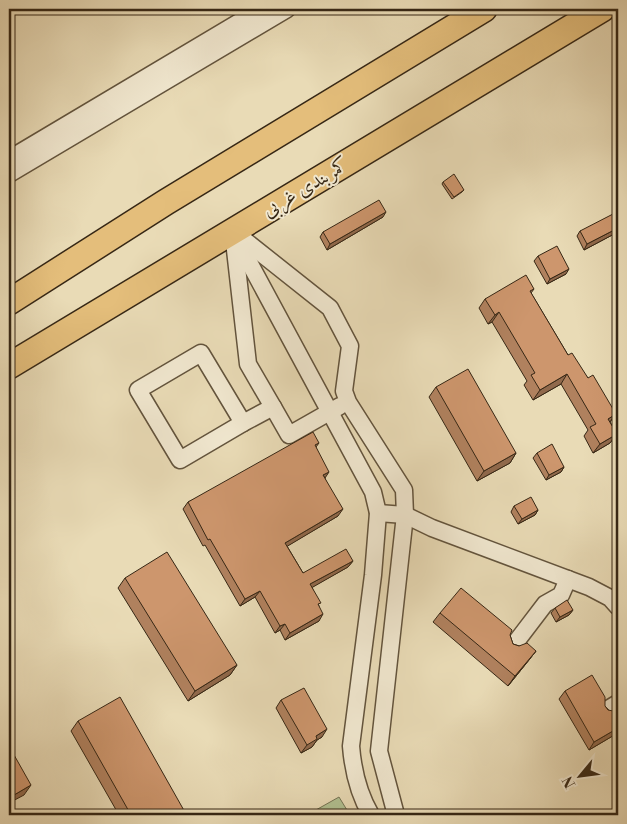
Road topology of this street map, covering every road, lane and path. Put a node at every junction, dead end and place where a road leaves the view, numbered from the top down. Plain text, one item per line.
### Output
1 (261, 9) edge
2 (287, 9) edge
3 (484, 9) edge
4 (602, 9) edge
5 (9, 159) edge
6 (9, 174) edge
7 (233, 231) junction
8 (9, 302) edge
9 (9, 366) edge
10 (348, 402) junction
11 (273, 407) junction
12 (331, 412) junction
13 (243, 422) junction
14 (378, 512) junction
15 (405, 515) junction
16 (568, 579) junction
17 (618, 607) edge
18 (512, 646) edge
19 (371, 815) edge
20 (396, 815) edge

1 - 5 street
2 - 6 street
3 - 8 highway
4 - 7 highway, کمربندی غربی
7 - 9 highway, کمربندی غربی
7 - 10 street
7 - 11 street
7 - 12 street
10 - 12 street
10 - 15 street
11 - 12 street
11 - 13 street
12 - 14 street
13 - 13 street
14 - 15 street
14 - 19 street
15 - 16 street
15 - 20 street
16 - 17 street
16 - 18 street

